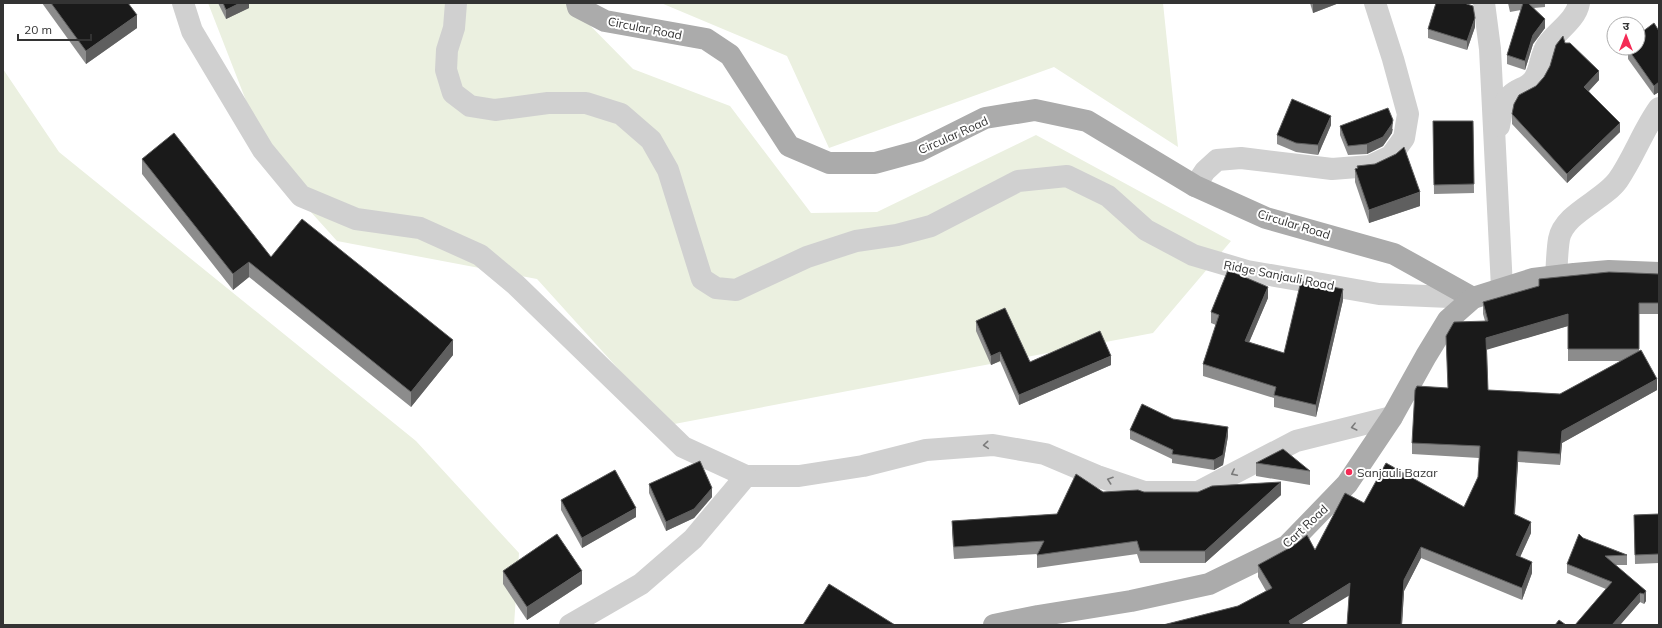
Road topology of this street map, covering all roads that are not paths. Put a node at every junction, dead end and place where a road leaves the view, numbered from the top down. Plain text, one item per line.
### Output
1 (183, 3) edge
2 (456, 3) edge
3 (577, 3) edge
4 (1375, 3) edge
5 (1484, 3) edge
6 (1579, 3) edge
7 (1659, 108) edge
8 (1495, 149) junction
9 (1195, 186) junction
10 (1659, 272) edge
11 (1556, 276) junction
12 (1502, 288) junction
13 (1472, 298) junction
14 (1392, 417) junction
15 (746, 476) junction
16 (570, 625) edge
17 (994, 625) edge

1 - 15 street
2 - 13 street, Ridge Sanjauli Road
3 - 9 main road, Circular Road
4 - 9 street
5 - 8 street
6 - 8 street
7 - 11 street
8 - 12 street
9 - 13 main road, Circular Road
10 - 11 main road
11 - 12 main road
12 - 13 main road
13 - 14 main road, Cart Road
14 -> 15 street
14 - 17 main road, Cart Road
15 - 16 street

